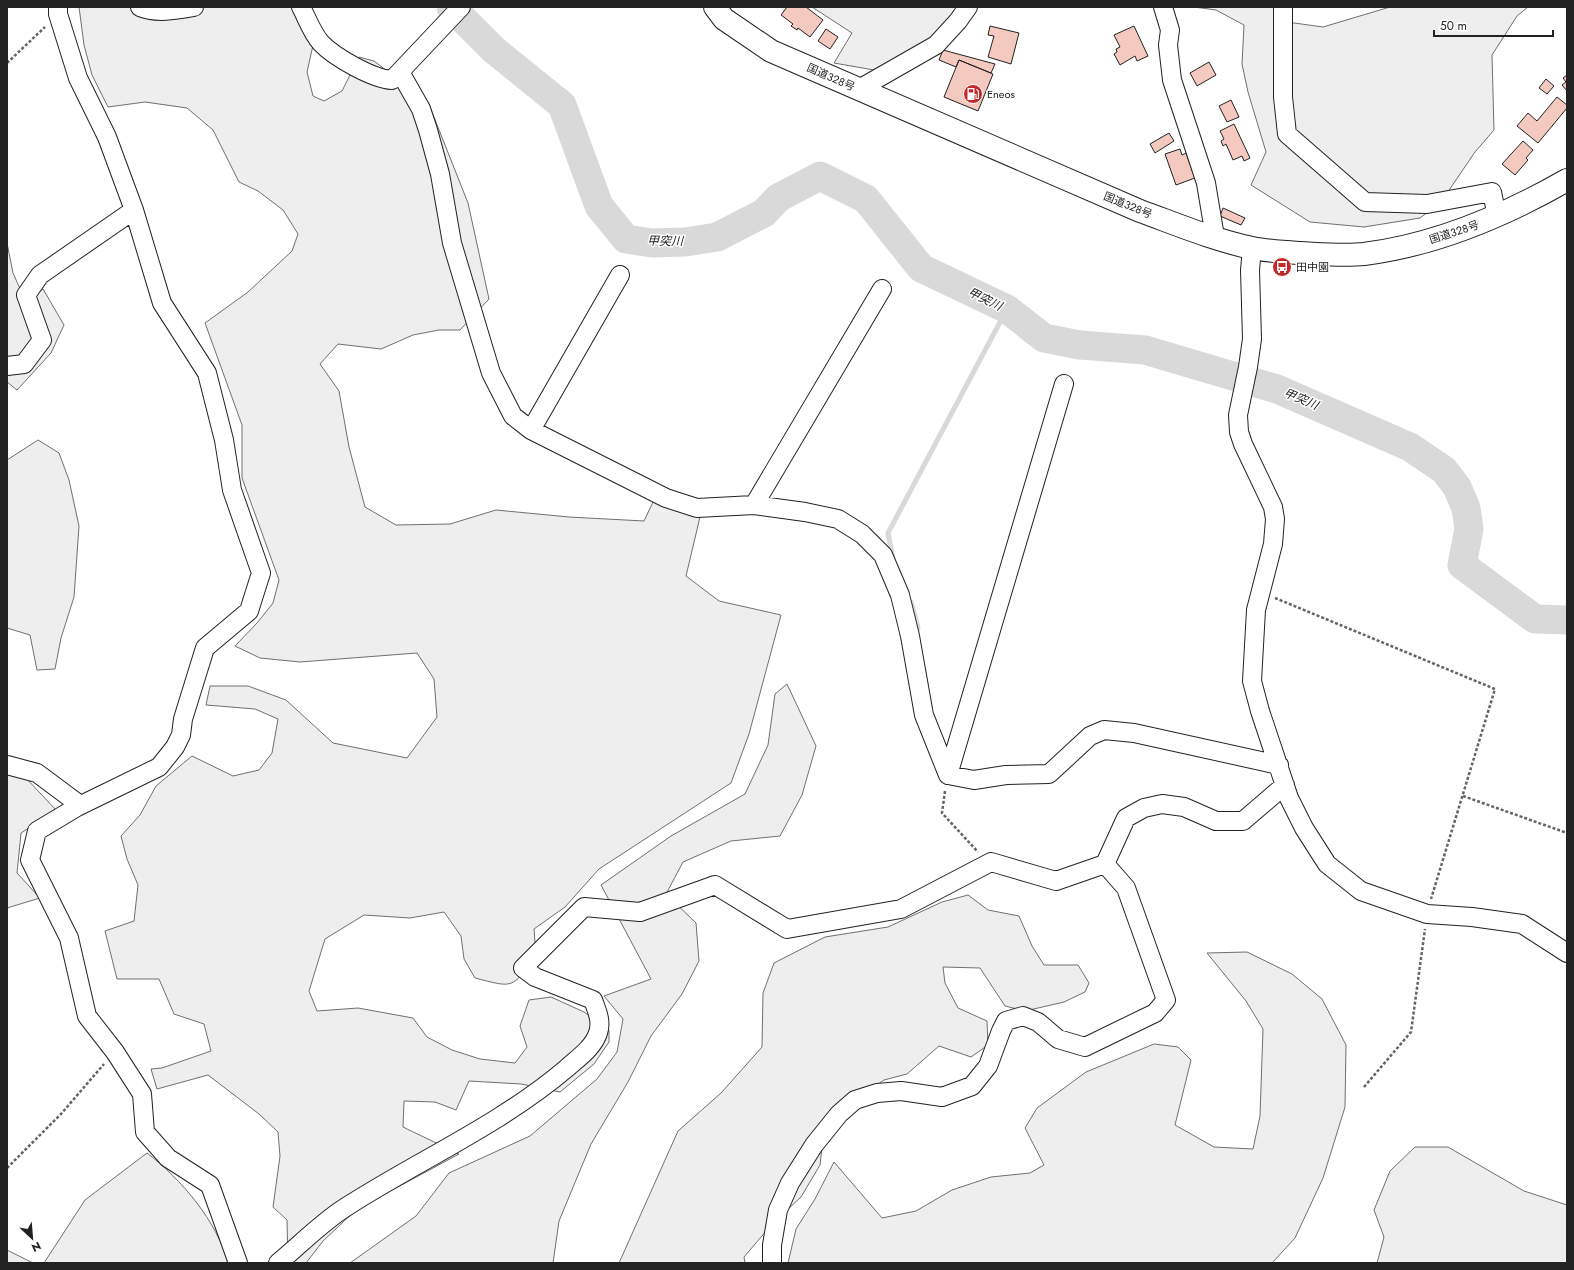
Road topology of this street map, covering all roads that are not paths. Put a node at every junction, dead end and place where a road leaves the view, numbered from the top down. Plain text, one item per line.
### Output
1 (140, 7) edge
2 (194, 7) edge
3 (301, 7) edge
4 (461, 7) edge
5 (715, 7) edge
6 (968, 7) edge
7 (1163, 7) edge
8 (1283, 7) edge
9 (58, 10) edge
10 (400, 72) junction
11 (858, 89) junction
12 (1567, 180) edge
13 (134, 210) junction
14 (1497, 217) junction
15 (1215, 237) junction
16 (1252, 248) junction
17 (620, 275) dead end
18 (882, 289) dead end
19 (7, 366) edge
20 (1064, 384) dead end
21 (531, 430) junction
22 (754, 505) junction
23 (7, 765) edge
24 (1279, 765) junction
25 (948, 775) junction
26 (1285, 785) junction
27 (80, 805) junction
28 (1105, 864) junction
29 (1567, 952) edge
30 (238, 1263) edge
31 (278, 1263) edge
32 (772, 1263) edge

1 - 2 street
3 - 10 street
4 - 10 street
5 - 11 highway, 国道328号
6 - 11 street
7 - 15 street
8 - 14 street
9 - 13 street
10 - 21 street
11 - 15 highway, 国道328号
12 - 14 highway, 国道328号
13 - 19 street
13 - 27 street
14 - 16 highway, 国道328号
15 - 16 highway, 国道328号
16 - 24 street
17 - 21 street
18 - 22 street
20 - 25 street
21 - 22 street
22 - 25 street
23 - 27 street
24 - 25 street
24 - 26 street
26 - 28 street
26 - 29 street
27 - 30 street
28 - 31 street
28 - 32 street

